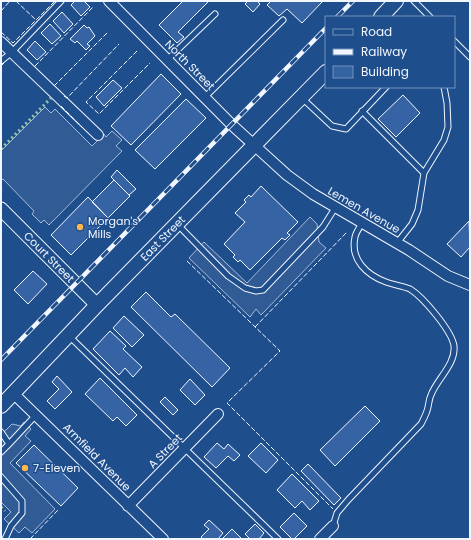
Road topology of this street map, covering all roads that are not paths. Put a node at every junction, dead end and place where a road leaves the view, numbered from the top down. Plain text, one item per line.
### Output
1 (60, 1) edge
2 (109, 1) edge
3 (396, 1) edge
4 (414, 1) edge
5 (214, 14) dead end
6 (384, 16) edge
7 (429, 16) edge
8 (283, 20) dead end
9 (1, 42) edge
10 (455, 42) edge
11 (12, 52) junction
12 (470, 57) edge
13 (168, 60) junction
14 (1, 61) edge
15 (325, 73) edge
16 (385, 88) edge
17 (444, 88) edge
18 (205, 97) junction
19 (301, 97) junction
20 (362, 111) junction
21 (98, 135) dead end
22 (254, 146) junction
23 (424, 173) junction
24 (335, 208) junction
25 (1, 209) edge
26 (362, 223) junction
27 (177, 224) junction
28 (397, 243) junction
29 (470, 284) edge
30 (97, 305) junction
31 (68, 335) junction
32 (13, 393) junction
33 (1, 406) edge
34 (218, 414) dead end
35 (37, 415) junction
36 (1, 432) edge
37 (9, 444) junction
38 (185, 448) junction
39 (1, 452) edge
40 (1, 477) edge
41 (128, 506) junction
42 (333, 526) joint
43 (5, 539) edge
44 (163, 539) edge
45 (278, 539) edge
46 (320, 539) edge

1 - 11 lane
2 - 13 street, North Street
3 - 6 main road
4 - 7 lane
5 - 13 lane
8 - 18 lane
9 - 11 street
10 - 12 lane
11 - 14 lane
11 - 21 street
13 - 18 street, North Street
15 - 19 main road, East Street
16 - 20 lane
17 - 23 lane
18 - 22 street, North Street
19 - 20 lane
19 - 22 main road, East Street
20 - 23 lane
22 - 24 street, Lemen Avenue
22 - 27 main road, East Street
23 - 28 lane
24 - 26 street, Lemen Avenue
24 - 27 lane
25 - 30 street, Court Street
26 - 28 street, Lemen Avenue
26 - 42 lane
27 - 30 main road, East Street
28 - 29 street, Lemen Avenue
30 - 31 main road, East Street
31 - 32 main road, East Street
31 - 38 lane
32 - 33 main road, East Street
32 - 35 street, Armfield Avenue
34 - 38 street, A Street
35 - 37 lane
35 - 41 street, Armfield Avenue
36 - 37 lane
37 - 39 lane
38 - 41 street, A Street
38 - 45 lane
40 - 43 lane
41 - 44 street, Armfield Avenue
42 - 46 street

